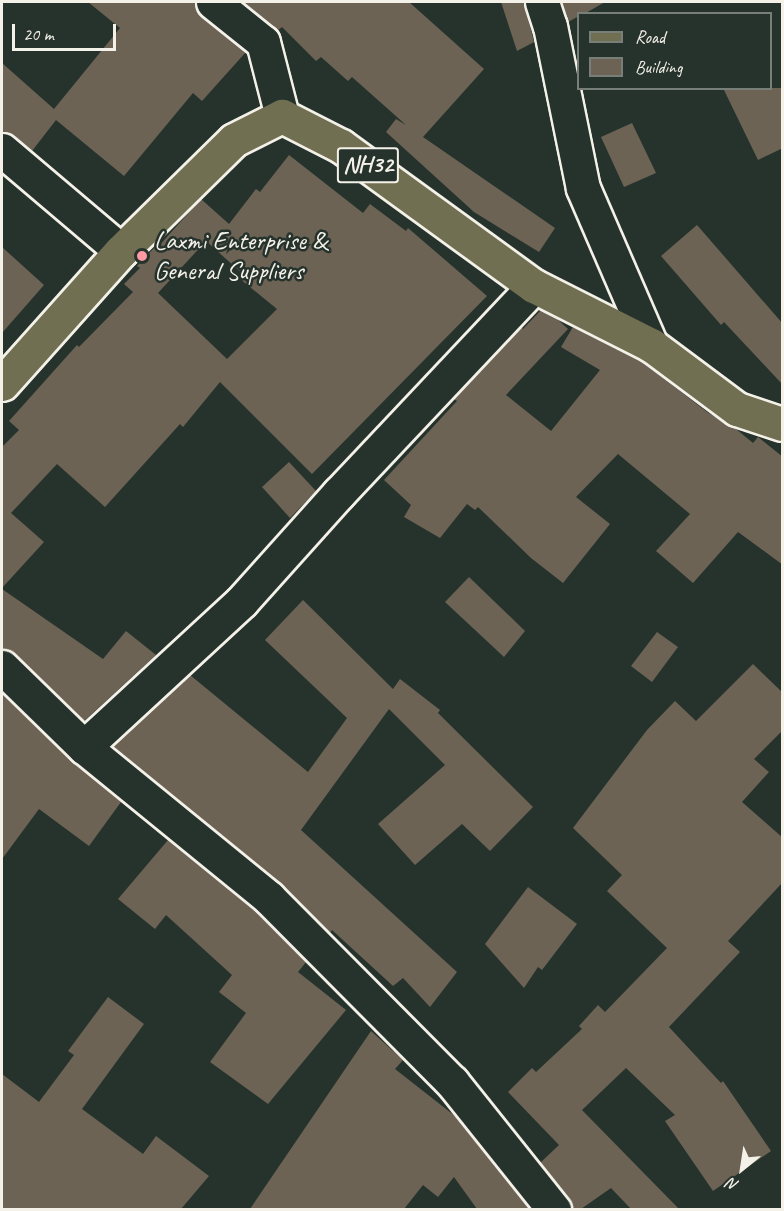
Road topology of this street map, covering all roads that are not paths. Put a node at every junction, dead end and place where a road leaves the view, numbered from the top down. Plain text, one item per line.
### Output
1 (213, 2) edge
2 (542, 2) edge
3 (282, 116) junction
4 (2, 150) edge
5 (121, 251) junction
6 (534, 286) junction
7 (651, 345) junction
8 (2, 384) edge
9 (783, 424) edge
10 (2, 667) edge
11 (84, 747) junction
12 (554, 1209) edge

1 - 3 street
2 - 7 street
3 - 5 main road
3 - 6 main road, NH32
4 - 5 street
5 - 8 main road
6 - 7 main road, NH32
6 - 11 street
7 - 9 main road, NH32
10 - 11 street
11 - 12 street

